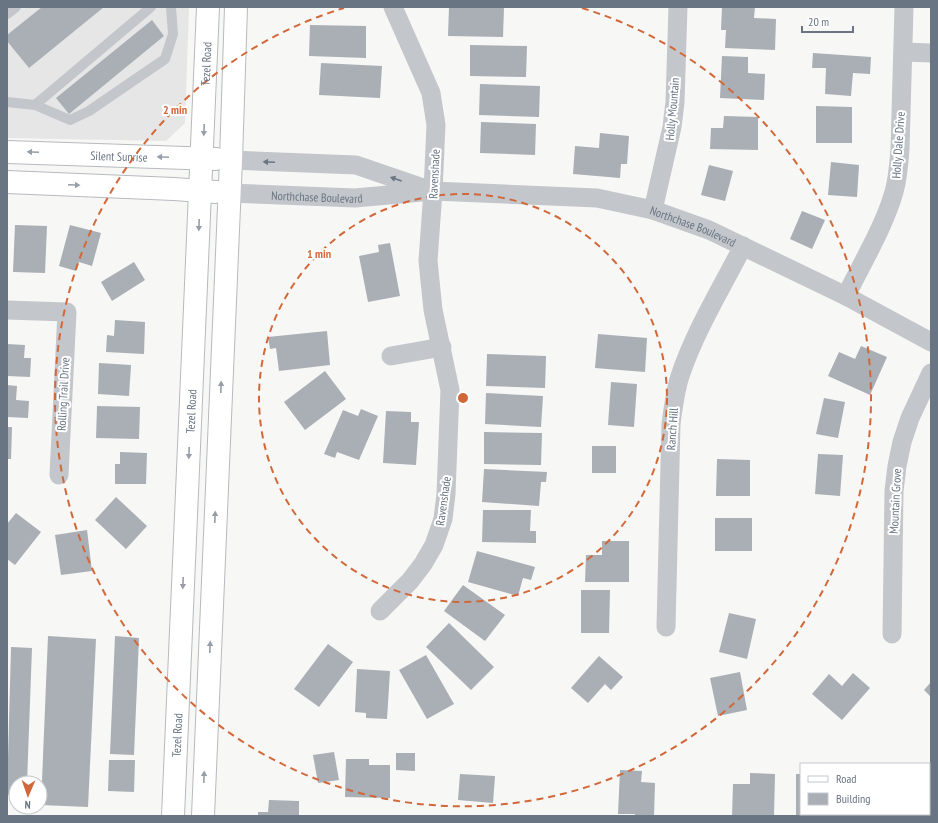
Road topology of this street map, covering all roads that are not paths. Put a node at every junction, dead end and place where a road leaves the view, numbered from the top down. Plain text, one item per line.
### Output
1 (16, 7) edge
2 (151, 7) edge
3 (171, 7) edge
4 (208, 7) edge
5 (236, 7) edge
6 (393, 7) edge
7 (678, 7) edge
8 (904, 7) edge
9 (7, 14) edge
10 (903, 52) junction
11 (931, 53) edge
12 (7, 102) edge
13 (35, 105) junction
14 (7, 152) edge
15 (202, 158) junction
16 (231, 160) junction
17 (7, 182) edge
18 (433, 191) junction
19 (200, 192) junction
20 (229, 193) junction
21 (654, 210) junction
22 (743, 246) junction
23 (846, 296) junction
24 (7, 310) edge
25 (931, 342) edge
26 (442, 347) junction
27 (391, 356) dead end
28 (931, 373) edge
29 (59, 475) dead end
30 (380, 611) dead end
31 (666, 627) dead end
32 (892, 634) dead end
33 (173, 816) edge
34 (203, 816) edge

1 - 9 lane
2 - 13 lane
3 - 13 lane
4 -> 15 main road, Tezel Road
5 - 16 main road
6 - 18 street, Ravenshade
7 - 21 street, Holly Mountain
8 - 10 street, Holly Dale Drive
10 - 11 street
10 - 23 street, Holly Dale Drive
12 - 13 lane
15 -> 14 main road, Silent Sunrise
15 - 16 main road, Silent Sunrise
15 - 19 main road, Tezel Road
18 -> 16 street, Northchase Boulevard
16 - 20 main road
17 -> 19 main road
18 - 20 street, Northchase Boulevard
18 - 21 street, Northchase Boulevard
18 - 26 street, Ravenshade
19 - 20 main road, Northchase Boulevard
19 -> 33 main road, Tezel Road
34 -> 20 main road
21 - 22 street, Northchase Boulevard
22 - 23 street, Northchase Boulevard
22 - 31 street, Ranch Hill
23 - 25 street, Northchase Boulevard
24 - 29 street, Rolling Trail Drive
26 - 27 street
26 - 30 street, Ravenshade
28 - 32 street, Mountain Grove

